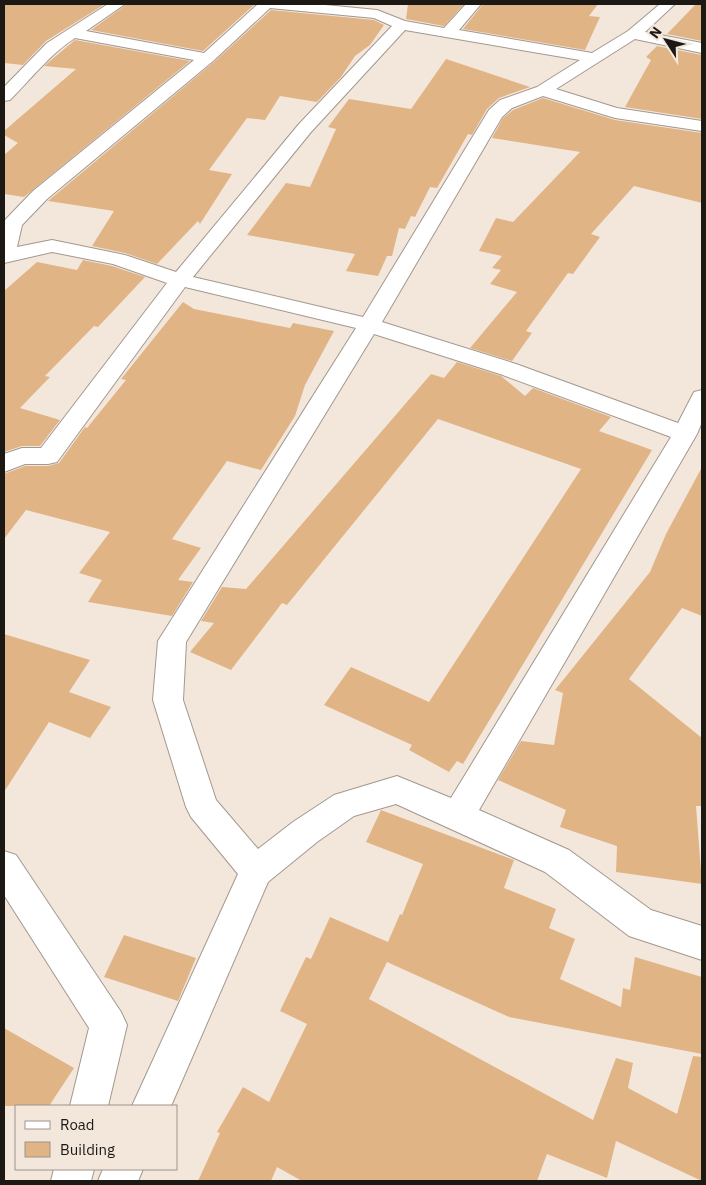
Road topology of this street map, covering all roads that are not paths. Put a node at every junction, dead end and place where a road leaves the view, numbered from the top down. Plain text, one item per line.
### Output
1 (118, 4) edge
2 (266, 4) edge
3 (272, 4) edge
4 (474, 4) edge
5 (668, 4) edge
6 (324, 6) edge
7 (401, 25) junction
8 (448, 32) junction
9 (71, 33) junction
10 (633, 34) junction
11 (702, 48) edge
12 (207, 58) junction
13 (593, 58) junction
14 (543, 90) junction
15 (4, 96) edge
16 (702, 126) edge
17 (5, 256) edge
18 (180, 280) junction
19 (369, 325) junction
20 (702, 396) edge
21 (684, 434) junction
22 (4, 464) edge
23 (458, 816) junction
24 (4, 866) edge
25 (256, 871) junction
26 (702, 943) edge
27 (89, 1105) edge
28 (151, 1105) edge

1 - 9 street
2 - 12 street
3 - 6 street
4 - 8 street
5 - 10 street
6 - 7 street
7 - 8 street
7 - 18 street
8 - 13 street
9 - 12 street
9 - 15 street
10 - 11 street
10 - 13 street
12 - 17 street
13 - 14 street
14 - 16 street
14 - 19 street
17 - 18 street
18 - 19 street
18 - 22 street
19 - 21 street
19 - 25 street
20 - 21 street
21 - 23 street
23 - 25 street
23 - 26 street
24 - 27 street
25 - 28 street

